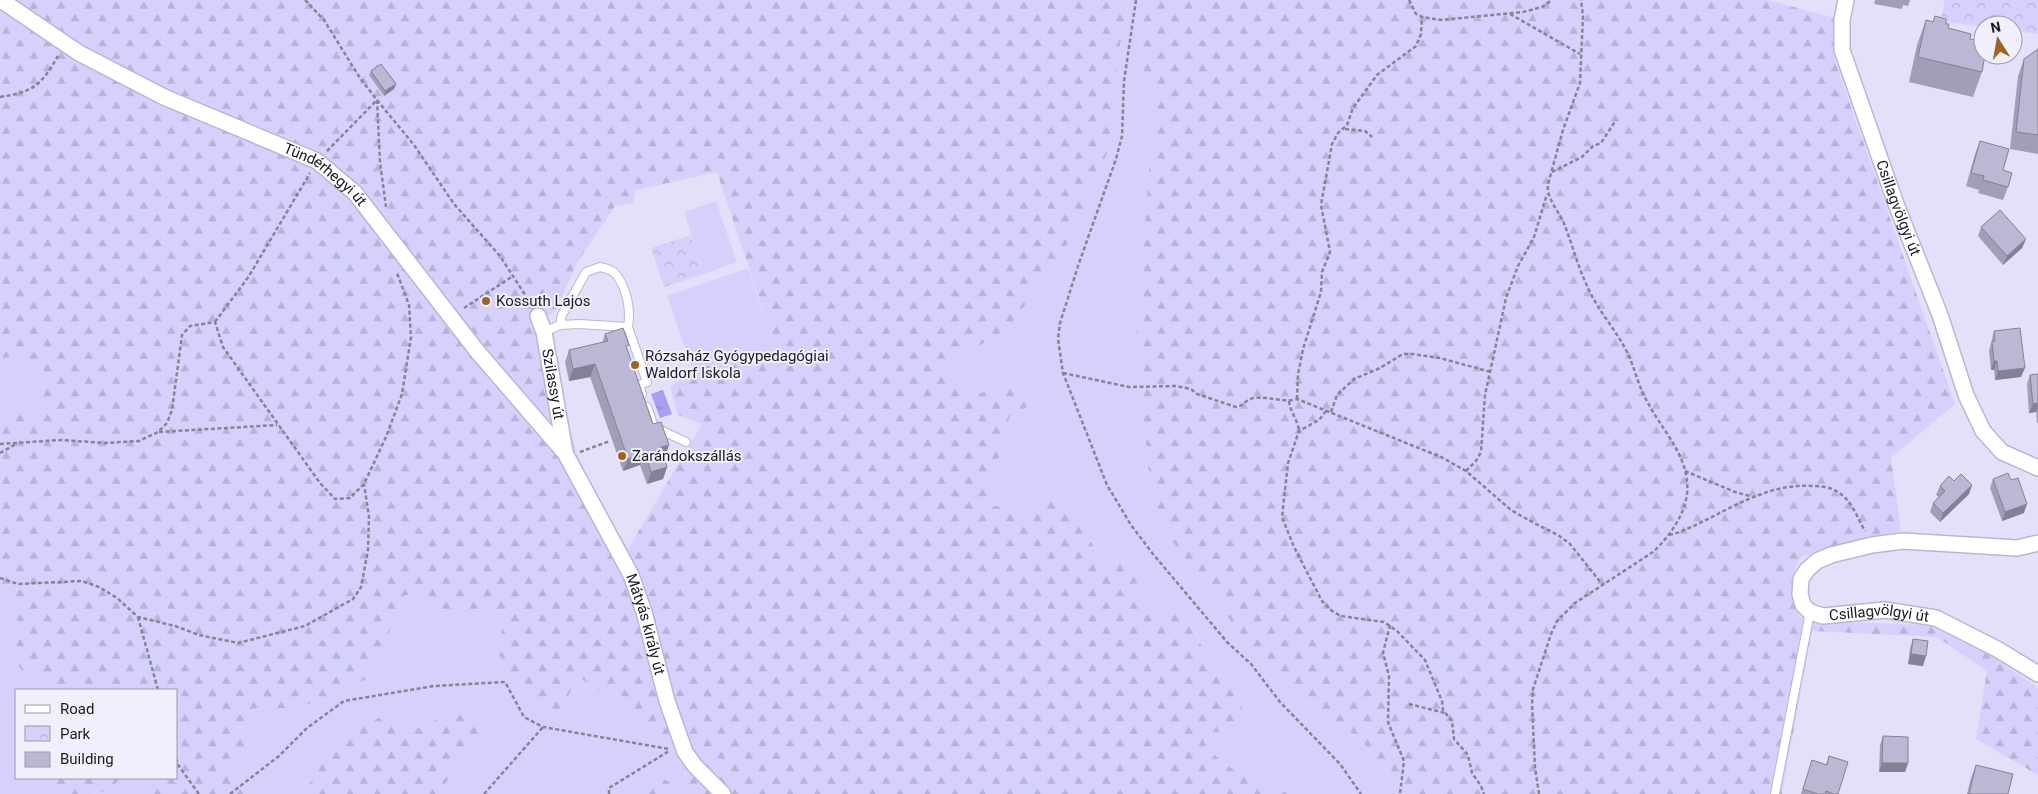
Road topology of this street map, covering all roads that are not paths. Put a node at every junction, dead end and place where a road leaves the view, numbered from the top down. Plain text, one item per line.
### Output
1 (1, 0) edge
2 (1846, 0) edge
3 (538, 316) road end
4 (560, 325) junction
5 (628, 327) junction
6 (544, 332) junction
7 (686, 442) dead end
8 (566, 454) junction
9 (2038, 468) edge
10 (2038, 543) edge
11 (1810, 612) junction
12 (2038, 674) edge
13 (723, 794) edge
14 (1775, 794) edge

1 - 8 street, Tündérhegyi út
2 - 9 street, Csillagvölgyi út
3 - 6 street, Szilassy út
4 - 5 lane
4 - 5 lane
4 - 6 lane
5 - 7 lane
6 - 8 street, Szilassy út
8 - 13 street, Mátyás király út
10 - 11 street, Csillagvölgyi út
11 - 12 street, Csillagvölgyi út
11 - 14 lane

